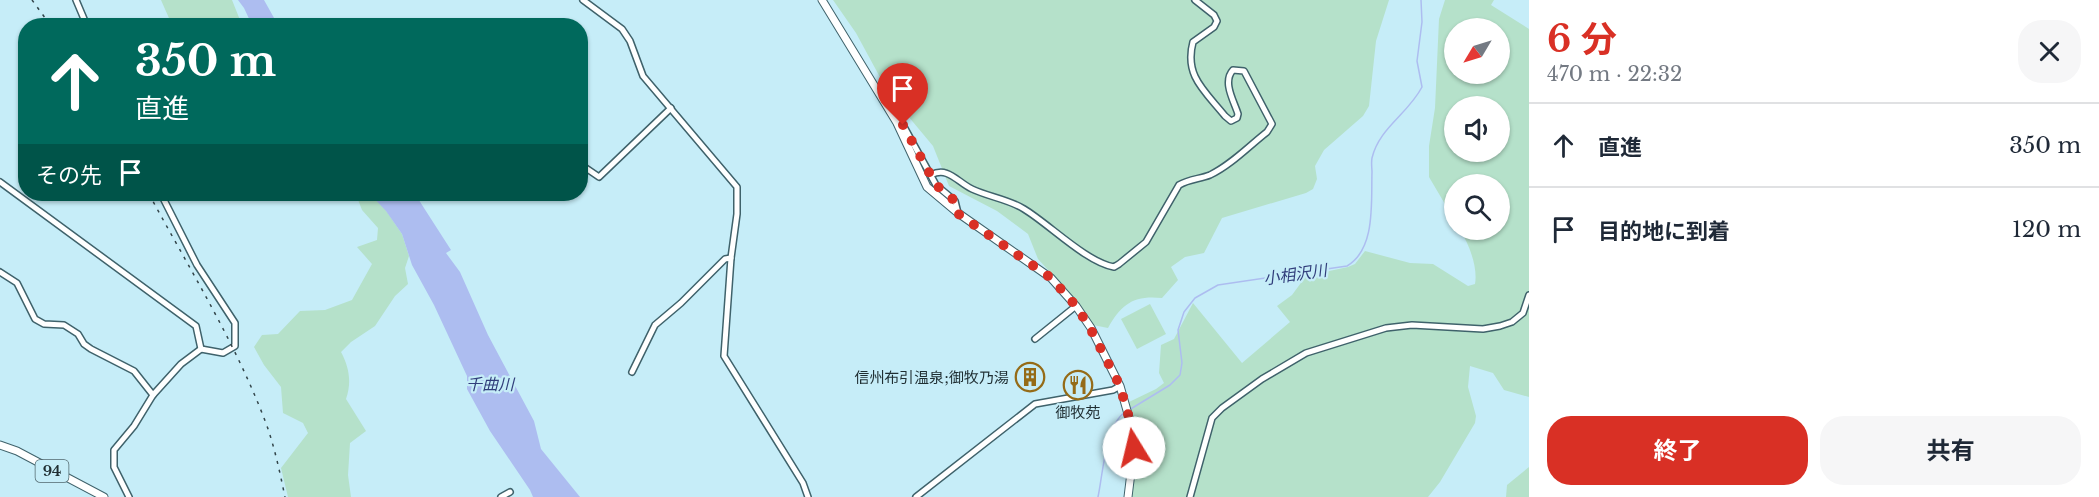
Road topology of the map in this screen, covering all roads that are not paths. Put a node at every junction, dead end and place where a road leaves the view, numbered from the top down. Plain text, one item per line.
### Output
1 (76, 0) edge
2 (583, 0) edge
3 (822, 0) edge
4 (1195, 0) edge
5 (84, 18) edge
6 (671, 108) junction
7 (897, 123) junction
8 (588, 169) edge
9 (931, 176) junction
10 (0, 182) edge
11 (18, 195) edge
12 (26, 201) edge
13 (164, 201) edge
14 (957, 213) junction
15 (731, 258) junction
16 (0, 272) edge
17 (1529, 295) edge
18 (1076, 306) junction
19 (1035, 339) dead end
20 (201, 349) junction
21 (633, 372) dead end
22 (1120, 386) junction
23 (153, 395) junction
24 (0, 445) edge
25 (510, 492) dead end
26 (104, 497) edge
27 (129, 497) edge
28 (501, 497) edge
29 (808, 497) edge
30 (916, 497) edge
31 (1128, 497) edge
32 (1190, 497) edge

1 - 5 street
2 - 6 street
3 - 7 main road
4 - 9 street
6 - 8 street
6 - 15 street
7 - 9 street
7 - 14 main road
9 - 14 street
10 - 11 street
12 - 20 street
13 - 20 street
14 - 18 main road
15 - 21 street
15 - 29 street
16 - 23 street
17 - 32 street
18 - 19 street
18 - 22 main road
20 - 23 street
22 - 30 street
22 - 31 main road
23 - 27 street
24 - 26 main road, 94
25 - 28 street

